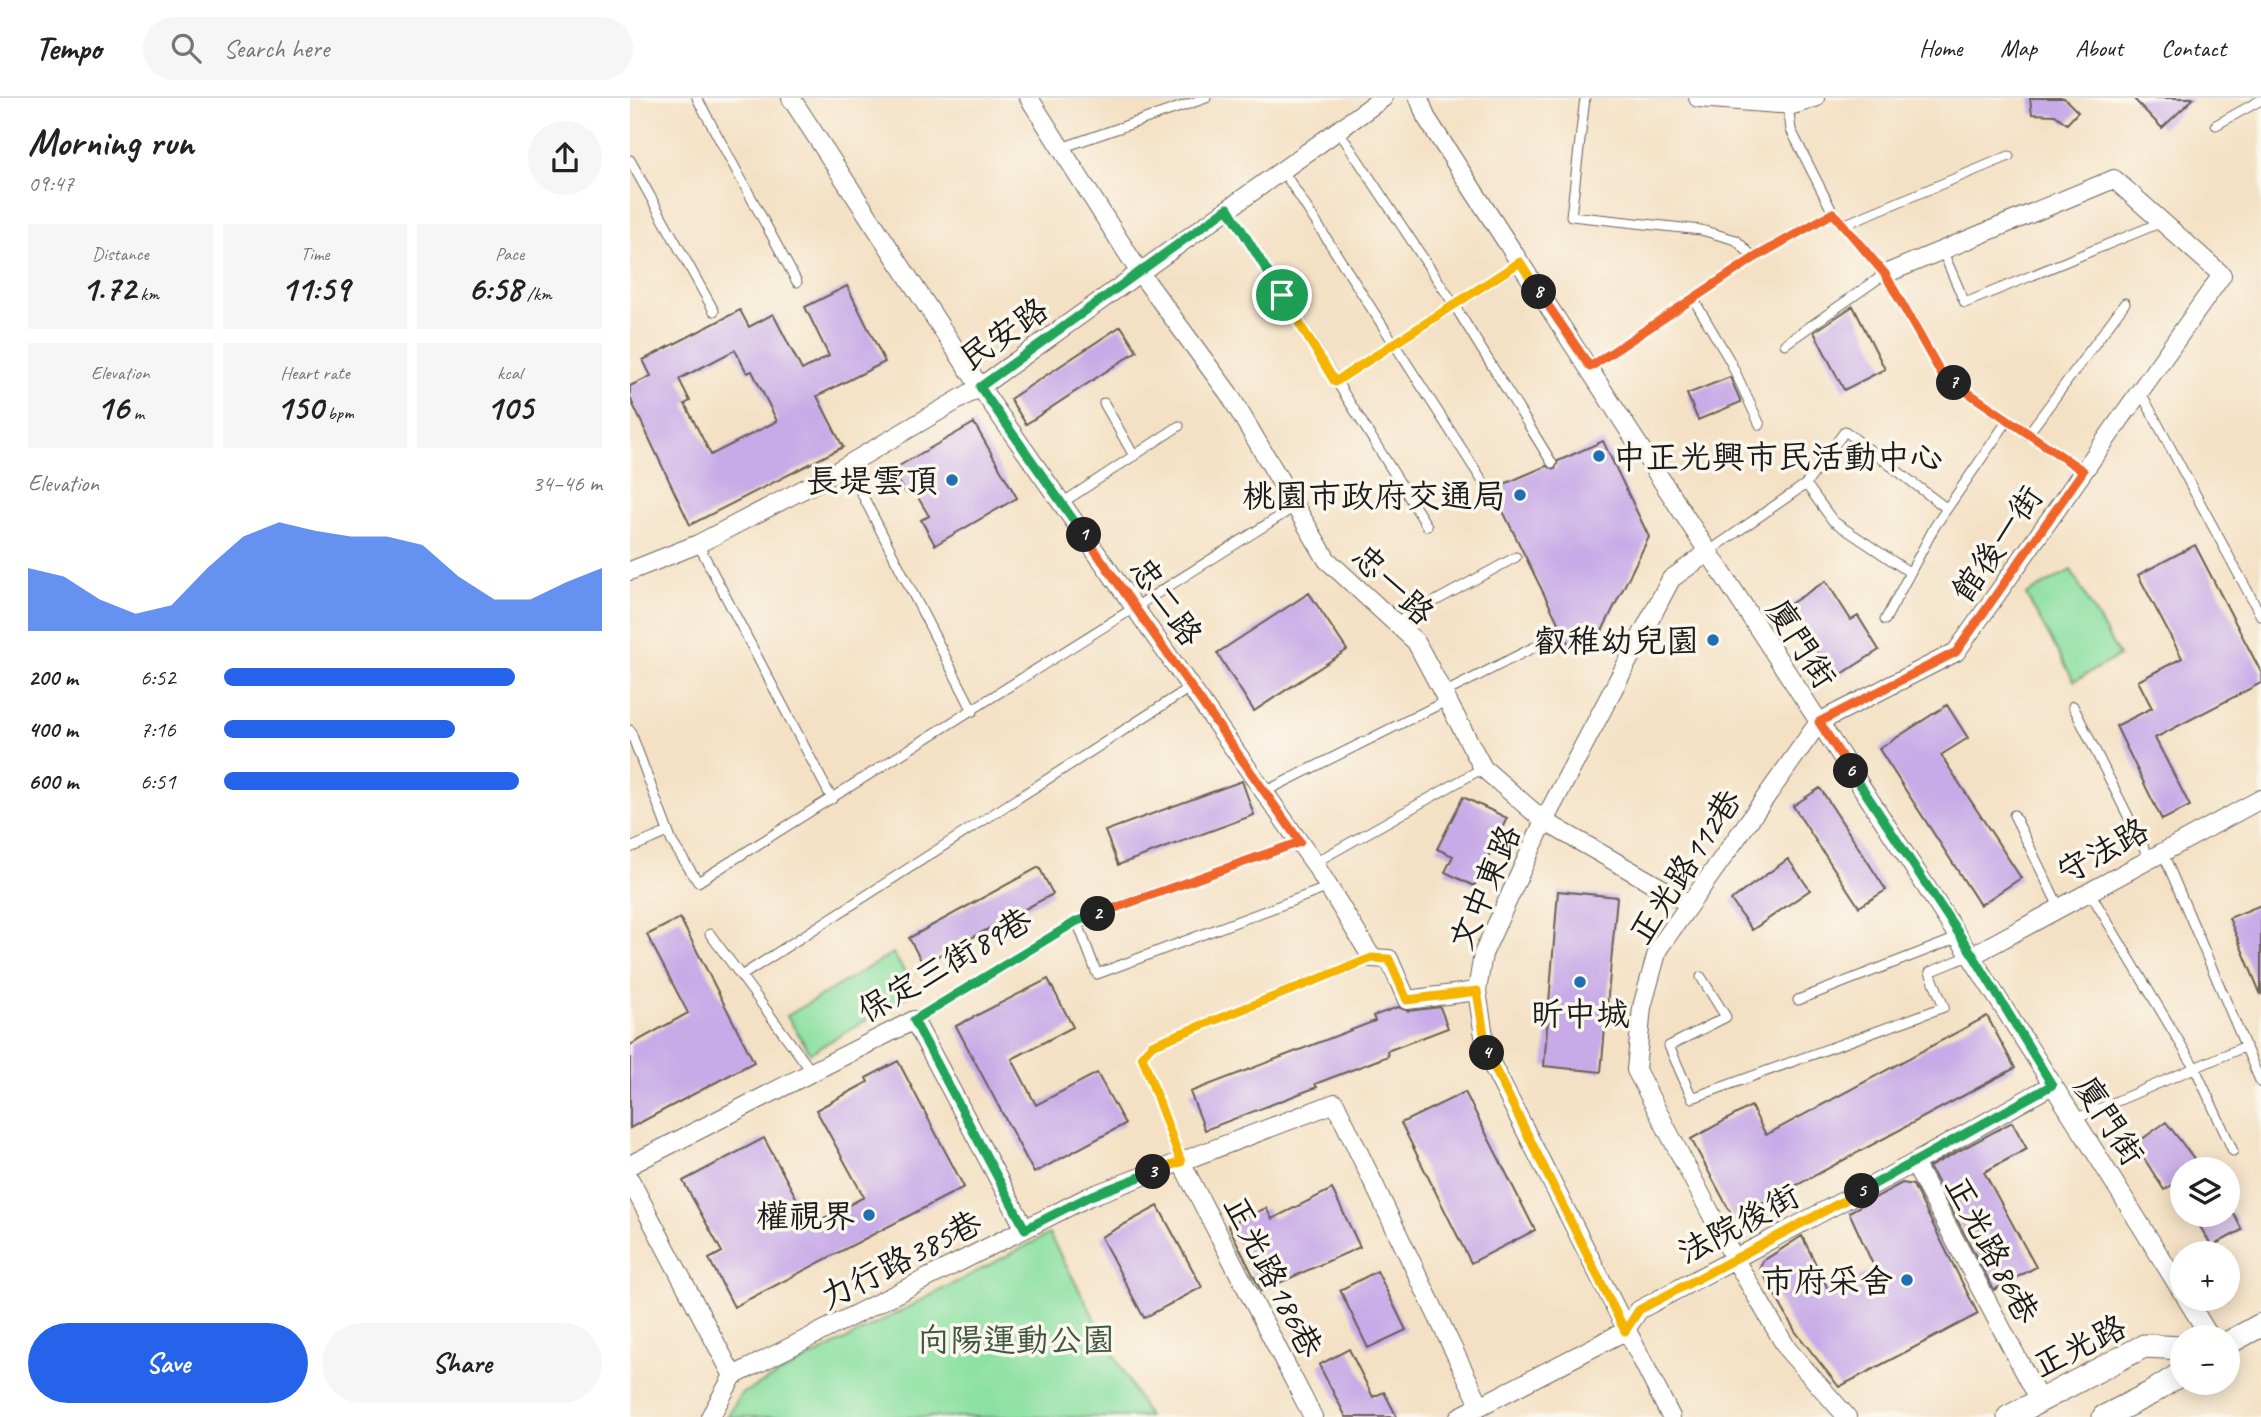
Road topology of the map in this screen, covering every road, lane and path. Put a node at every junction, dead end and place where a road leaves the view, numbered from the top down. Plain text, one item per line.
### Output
1 (697, 98) edge
2 (791, 98) edge
3 (1029, 98) edge
4 (1206, 98) edge
5 (1383, 98) edge
6 (1419, 98) edge
7 (1585, 98) edge
8 (1698, 98) edge
9 (1815, 98) edge
10 (2261, 100) edge
11 (1788, 105) junction
12 (2216, 125) dead end
13 (1339, 130) junction
14 (1061, 148) junction
15 (2008, 156) dead end
16 (630, 160) edge
17 (1283, 171) junction
18 (1228, 208) junction
19 (1833, 213) junction
20 (2162, 222) junction
21 (1843, 225) junction
22 (1942, 250) junction
23 (1754, 258) junction
24 (1520, 262) junction
25 (1140, 273) junction
26 (1885, 274) junction
27 (797, 282) dead end
28 (1694, 300) junction
29 (1453, 303) junction
30 (2125, 303) dead end
31 (714, 311) dead end
32 (1397, 344) junction
33 (1786, 344) dead end
34 (1590, 367) junction
35 (1335, 382) junction
36 (980, 387) junction
37 (2140, 391) junction
38 (1104, 404) dead end
39 (2008, 420) junction
40 (1760, 425) dead end
41 (1179, 426) dead end
42 (2028, 434) junction
43 (1134, 456) junction
44 (1552, 463) dead end
45 (847, 465) junction
46 (2083, 471) junction
47 (1806, 484) junction
48 (1489, 491) dead end
49 (1062, 503) junction
50 (1296, 506) junction
51 (1947, 508) junction
52 (1427, 526) dead end
53 (698, 544) junction
54 (1707, 553) junction
55 (1516, 557) dead end
56 (630, 571) edge
57 (1909, 572) junction
58 (1136, 609) junction
59 (2261, 616) edge
60 (1885, 620) dead end
61 (1397, 622) junction
62 (1556, 636) dead end
63 (1191, 687) junction
64 (1444, 698) junction
65 (2073, 706) dead end
66 (973, 711) junction
67 (1819, 722) junction
68 (630, 730) edge
69 (1483, 768) junction
70 (1264, 792) junction
71 (832, 799) junction
72 (2261, 799) edge
73 (2014, 815) dead end
74 (1544, 821) junction
75 (668, 832) junction
76 (1300, 842) junction
77 (630, 848) edge
78 (2155, 854) junction
79 (1314, 863) junction
80 (1329, 887) junction
81 (2089, 891) junction
82 (1689, 904) junction
83 (2059, 907) junction
84 (1077, 921) junction
85 (710, 934) dead end
86 (1960, 936) junction
87 (1973, 955) junction
88 (1372, 958) junction
89 (741, 976) junction
90 (1701, 977) dead end
91 (1477, 991) junction
92 (1798, 1000) dead end
93 (914, 1020) junction
94 (2246, 1046) junction
95 (2194, 1068) junction
96 (812, 1072) junction
97 (2261, 1083) edge
98 (2052, 1085) junction
99 (2075, 1119) junction
100 (2233, 1151) dead end
101 (1181, 1162) junction
102 (1914, 1163) junction
103 (630, 1165) edge
104 (630, 1180) edge
105 (1025, 1229) junction
106 (1734, 1258) junction
107 (2170, 1273) edge
108 (2261, 1325) edge
109 (1625, 1331) junction
110 (2240, 1336) edge
111 (2170, 1347) edge
112 (733, 1376) junction
113 (2170, 1381) edge
114 (2040, 1401) junction
115 (1480, 1405) junction
116 (710, 1417) edge
117 (1313, 1417) edge
118 (1459, 1417) edge
119 (1671, 1417) edge
120 (1847, 1417) edge
121 (2009, 1417) edge
122 (2104, 1417) edge

1 - 27 lane
2 - 36 street, 忠二路
3 - 14 street, 忠一路
4 - 14 lane
5 - 13 street, 民安路
6 - 24 street, 廈門街
7 - 23 lane
8 - 11 street
9 - 11 street
10 - 12 lane
11 - 19 lane
13 - 17 street, 民安路
13 - 29 lane
14 - 25 street, 忠一路
15 - 21 lane
16 - 31 lane
17 - 18 street, 民安路
17 - 32 lane
18 - 25 street, 民安路
18 - 35 lane
19 - 21 lane
19 - 23 lane
20 - 22 street
20 - 22 lane
20 - 37 street, 館後一街
21 - 26 lane
22 - 26 street
23 - 28 lane
24 - 29 lane
24 - 34 street, 廈門街
25 - 36 street, 民安路
25 - 50 street, 忠一路
26 - 33 lane
26 - 39 lane
28 - 34 lane
28 - 40 lane
29 - 32 lane
29 - 44 lane
30 - 42 lane
32 - 35 lane
32 - 48 lane
34 - 54 street, 廈門街
35 - 52 lane
36 - 45 street, 民安路
36 - 49 street, 忠二路
37 - 46 street, 館後一街
37 - 59 lane
38 - 43 lane
39 - 42 lane
39 - 51 lane
41 - 43 lane
42 - 46 lane
43 - 49 lane
45 - 53 street, 民安路
45 - 66 lane
46 - 67 street, 館後一街
47 - 51 lane
47 - 54 lane
47 - 57 lane
49 - 58 street, 忠二路
50 - 58 lane
50 - 61 street, 忠一路
51 - 57 lane
53 - 56 street, 民安路
53 - 71 lane
54 - 67 street, 廈門街
54 - 74 street, 文中東路
55 - 61 lane
57 - 60 lane
58 - 63 street, 忠二路
58 - 66 lane
61 - 64 street, 忠一路
62 - 64 lane
63 - 70 street, 忠二路
63 - 89 lane
64 - 69 street, 忠一路
64 - 70 lane
65 - 78 lane
66 - 71 lane
67 - 82 street, 正光路112巷
67 - 86 street, 廈門街
68 - 75 lane
69 - 74 street, 忠一路
69 - 79 lane
70 - 76 street, 忠二路
71 - 75 lane
72 - 78 street, 守法路
73 - 83 lane
74 - 82 street, 忠一路
74 - 91 street, 文中東路
75 - 77 lane
76 - 79 street, 忠二路
76 - 84 lane, 保定三街89巷
78 - 81 street, 守法路
78 - 94 lane
79 - 80 street, 忠二路
80 - 84 lane
80 - 88 street, 忠二路
81 - 83 street, 守法路
81 - 95 lane
82 - 106 street, 正光路112巷
83 - 87 street, 守法路
84 - 93 lane, 保定三街89巷
85 - 89 lane
86 - 87 street, 廈門街
86 - 92 lane
87 - 90 lane
87 - 98 street, 廈門街
88 - 91 street, 忠二路
88 - 101 lane
89 - 96 lane
91 - 109 street, 文中東路
93 - 96 street, 保定三街89巷
93 - 105 street
94 - 95 lane
94 - 97 lane
95 - 99 lane
95 - 100 lane
96 - 103 street, 保定三街89巷
98 - 99 street, 廈門街
98 - 102 street, 法院後街
99 - 107 street, 廈門街
101 - 105 street, 力行路385巷
101 - 115 street, 力行路385巷
101 - 117 street, 正光路186巷
102 - 106 street, 法院後街
102 - 114 street, 正光路86巷
104 - 112 street
105 - 112 street, 力行路385巷
106 - 109 street, 法院後街
106 - 120 street, 正光路112巷
108 - 110 street
109 - 115 street, 法院後街
109 - 119 street, 文中東路
111 - 114 street, 正光路
112 - 116 street
113 - 122 street
114 - 121 street, 正光路
115 - 118 street, 法院後街

